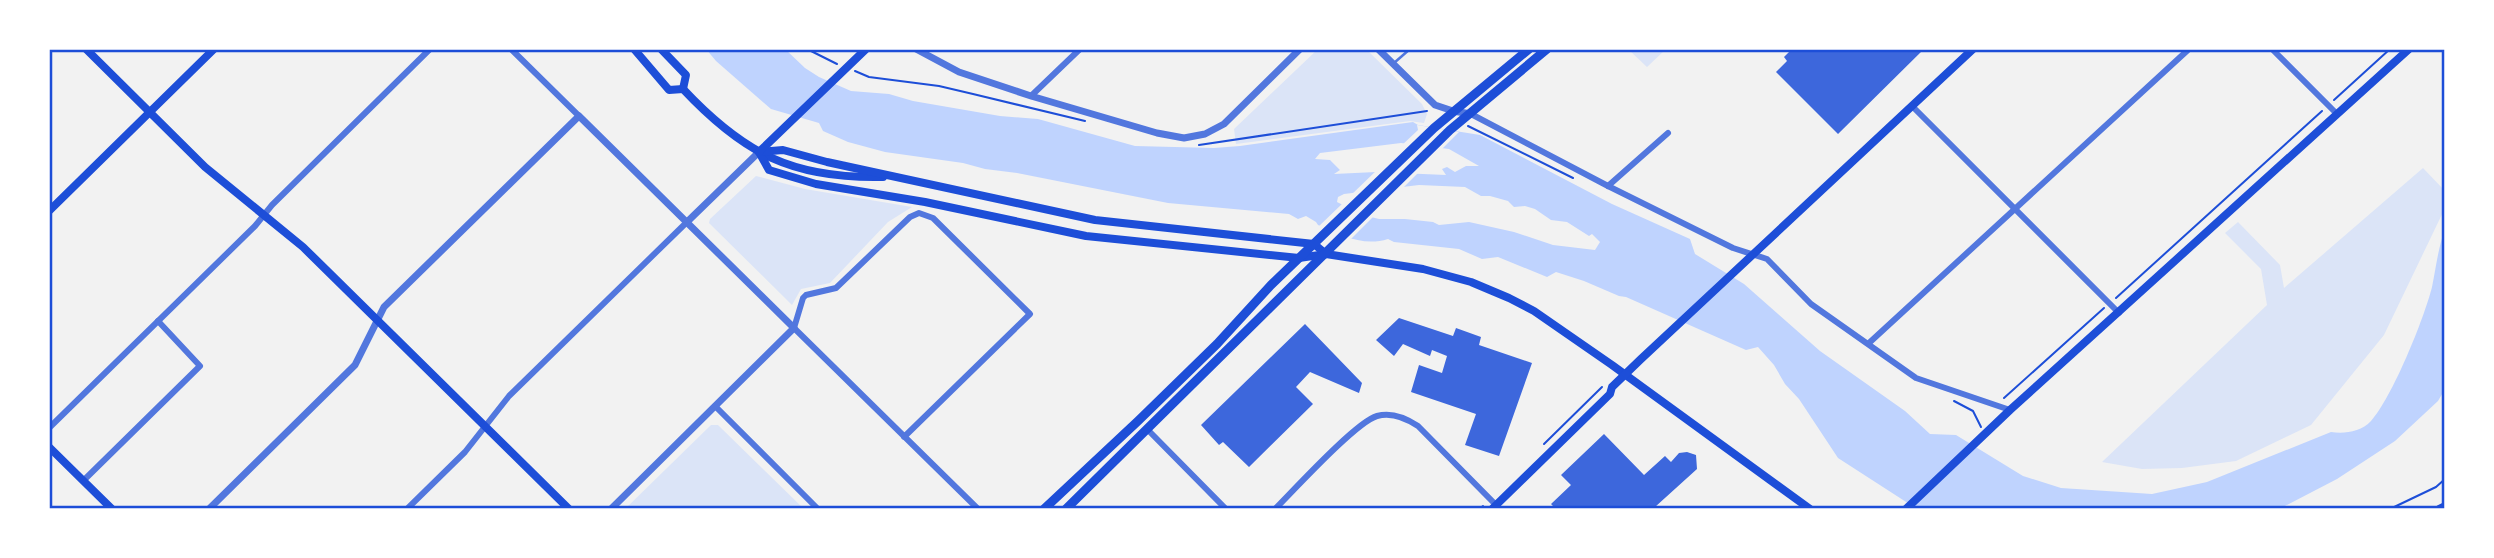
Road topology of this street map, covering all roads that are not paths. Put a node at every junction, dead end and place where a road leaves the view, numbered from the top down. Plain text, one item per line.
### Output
1 (86, 49) edge
2 (214, 49) edge
3 (430, 49) edge
4 (511, 49) edge
5 (634, 49) edge
6 (661, 49) edge
7 (916, 49) edge
8 (1080, 49) edge
9 (1300, 49) edge
10 (1378, 49) edge
11 (1410, 49) edge
12 (1529, 49) edge
13 (1547, 49) edge
14 (2189, 49) edge
15 (2272, 49) edge
16 (2409, 49) edge
17 (1970, 50) edge
18 (866, 51) edge
19 (1393, 64) junction
20 (683, 89) junction
21 (1031, 96) junction
22 (1912, 106) junction
23 (1453, 111) junction
24 (150, 112) junction
25 (1471, 114) junction
26 (2337, 114) junction
27 (579, 116) junction
28 (1668, 133) dead end
29 (759, 152) junction
30 (896, 177) junction
31 (1608, 186) junction
32 (2015, 209) junction
33 (49, 211) edge
34 (264, 215) junction
35 (687, 222) junction
36 (1314, 244) junction
37 (1326, 254) junction
38 (1751, 254) junction
39 (1299, 258) junction
40 (2119, 313) junction
41 (377, 319) junction
42 (158, 321) junction
43 (793, 328) junction
44 (1869, 343) junction
45 (1625, 374) junction
46 (715, 406) junction
47 (2010, 411) junction
48 (486, 426) junction
49 (49, 428) edge
50 (1147, 429) junction
51 (904, 437) junction
52 (49, 447) edge
53 (83, 481) junction
54 (1786, 490) junction
55 (2445, 506) edge
56 (1496, 508) edge
57 (112, 509) edge
58 (209, 509) edge
59 (407, 509) edge
60 (569, 509) edge
61 (611, 509) edge
62 (818, 509) edge
63 (978, 509) edge
64 (1044, 509) edge
65 (1066, 509) edge
66 (1226, 509) edge
67 (1275, 509) edge
68 (1811, 509) edge
69 (1821, 509) edge
70 (1906, 509) edge
71 (2439, 509) edge

1 - 24 main road
2 - 24 main road
3 - 34 street
4 - 27 street
5 - 20 main road
6 - 20 main road
7 - 21 street
8 - 21 street
9 - 21 street
10 - 19 street
11 - 19 lane
12 - 23 main road
13 - 25 main road
14 - 32 street
15 - 26 street
16 - 26 main road
17 - 22 main road
18 - 29 main road
19 - 23 street
20 - 29 main road
22 - 32 street
22 - 38 main road
23 - 25 street
23 - 36 main road
24 - 33 main road
24 - 34 main road
25 - 31 street
25 - 37 main road
26 - 40 main road
27 - 35 street
27 - 41 street
28 - 31 street
29 - 30 main road
29 - 30 main road
29 - 35 street
29 - 39 main road
30 - 36 main road
31 - 38 street
32 - 40 street
32 - 44 street
34 - 41 main road
34 - 42 street
35 - 43 street
35 - 48 street
36 - 37 main road
36 - 39 main road
37 - 39 main road
37 - 45 main road
37 - 50 main road
38 - 44 street
38 - 45 main road
39 - 64 main road
40 - 47 main road
41 - 48 main road
41 - 58 street
42 - 49 street
42 - 53 street
43 - 46 street
43 - 51 street
43 - 51 street
44 - 47 street
45 - 54 main road
45 - 56 main road
46 - 61 street
46 - 62 street
47 - 70 main road
48 - 59 street
48 - 60 main road
50 - 65 main road
50 - 66 street
51 - 63 street
52 - 53 main road
53 - 57 main road
54 - 68 main road
54 - 69 main road
55 - 71 main road
56 - 67 street

